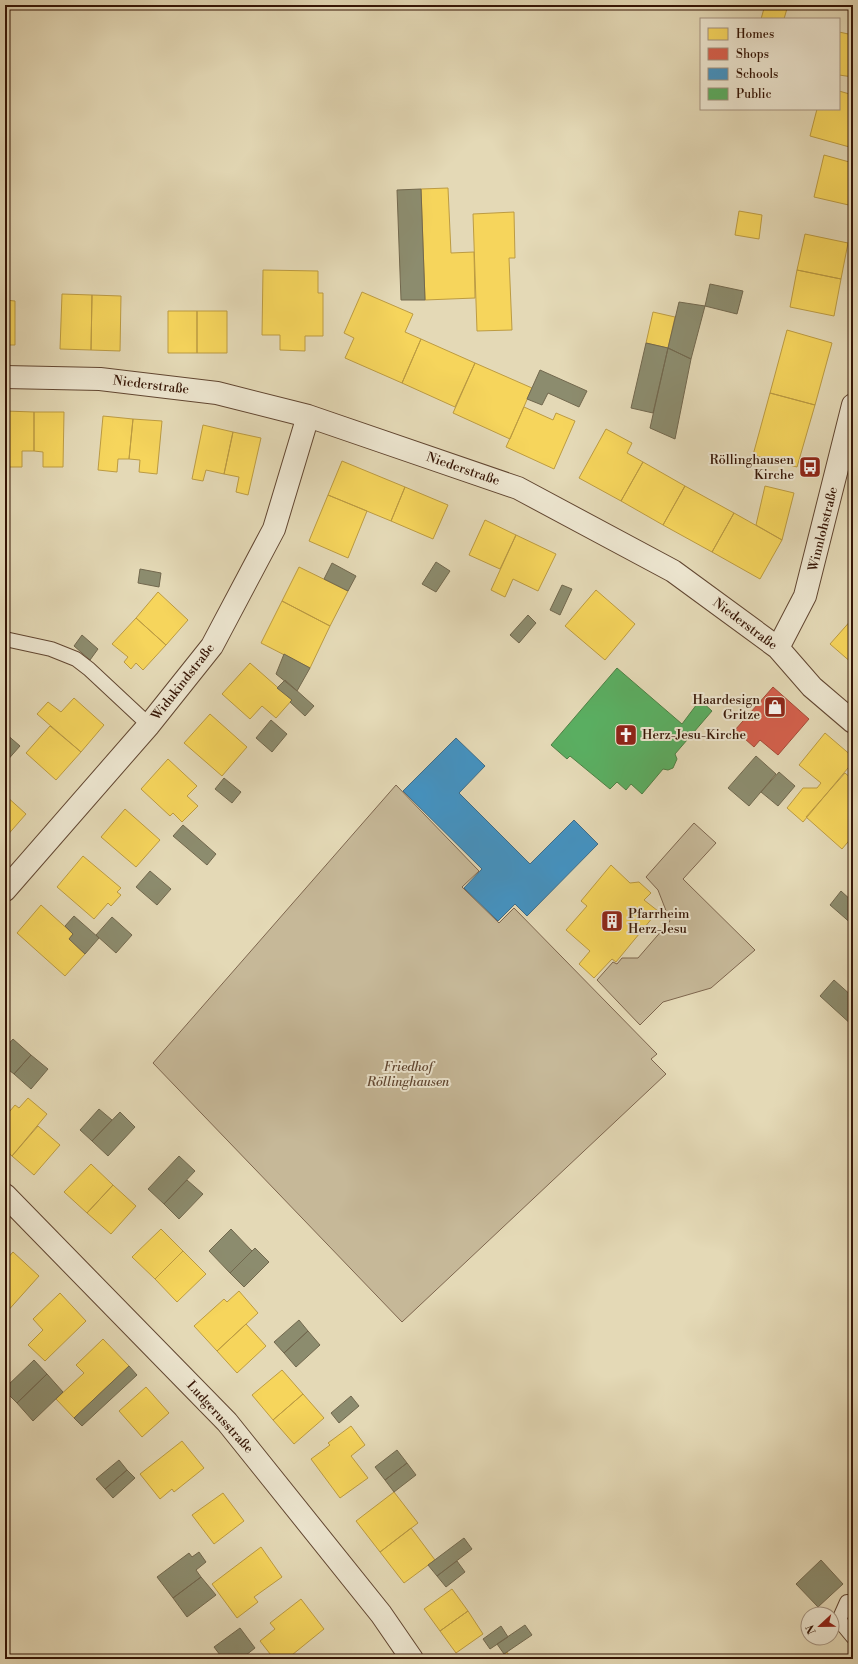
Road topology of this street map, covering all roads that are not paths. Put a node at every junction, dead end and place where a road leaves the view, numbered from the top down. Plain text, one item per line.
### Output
1 (5, 376) edge
2 (853, 405) edge
3 (308, 416) junction
4 (5, 639) edge
5 (778, 648) junction
6 (853, 722) edge
7 (149, 725) junction
8 (5, 890) edge
9 (5, 1195) edge
10 (847, 1602) dead end
11 (853, 1637) edge
12 (412, 1659) edge

1 - 3 street, Niederstraße
2 - 5 street, Winnlohstraße
3 - 5 street, Niederstraße
3 - 7 street, Widukindstraße
4 - 7 lane
5 - 6 street, Niederstraße
7 - 8 street, Widukindstraße
9 - 12 street, Ludgerusstraße
10 - 11 lane

